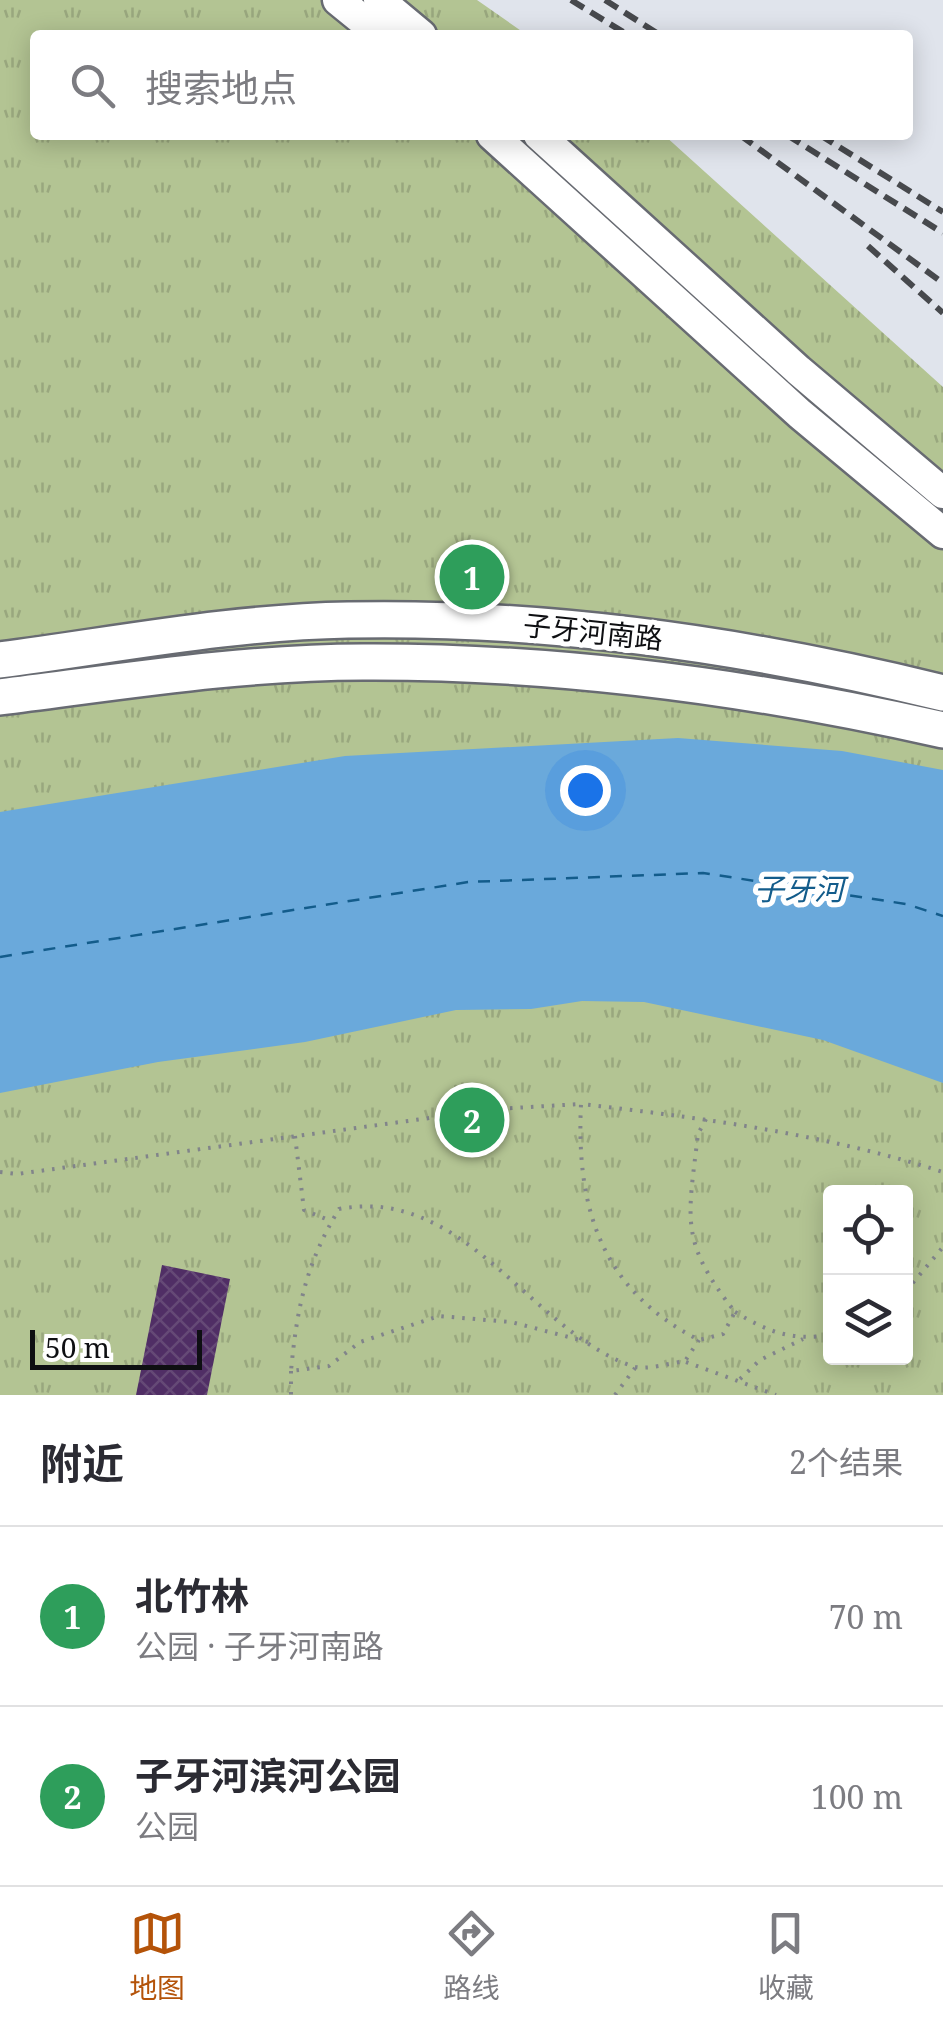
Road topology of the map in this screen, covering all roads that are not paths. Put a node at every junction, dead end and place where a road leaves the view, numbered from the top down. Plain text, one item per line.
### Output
1 (338, 0) edge
2 (379, 0) edge
3 (375, 30) edge
4 (415, 30) edge
5 (498, 140) edge
6 (545, 140) edge
7 (943, 493) edge
8 (943, 534) edge
9 (0, 660) edge
10 (943, 693) edge
11 (0, 697) edge
12 (943, 730) edge

1 - 3 street
2 - 4 street
5 - 8 street
6 - 7 street
9 - 10 main road, 子牙河南路
11 - 12 main road, 子牙河南路

